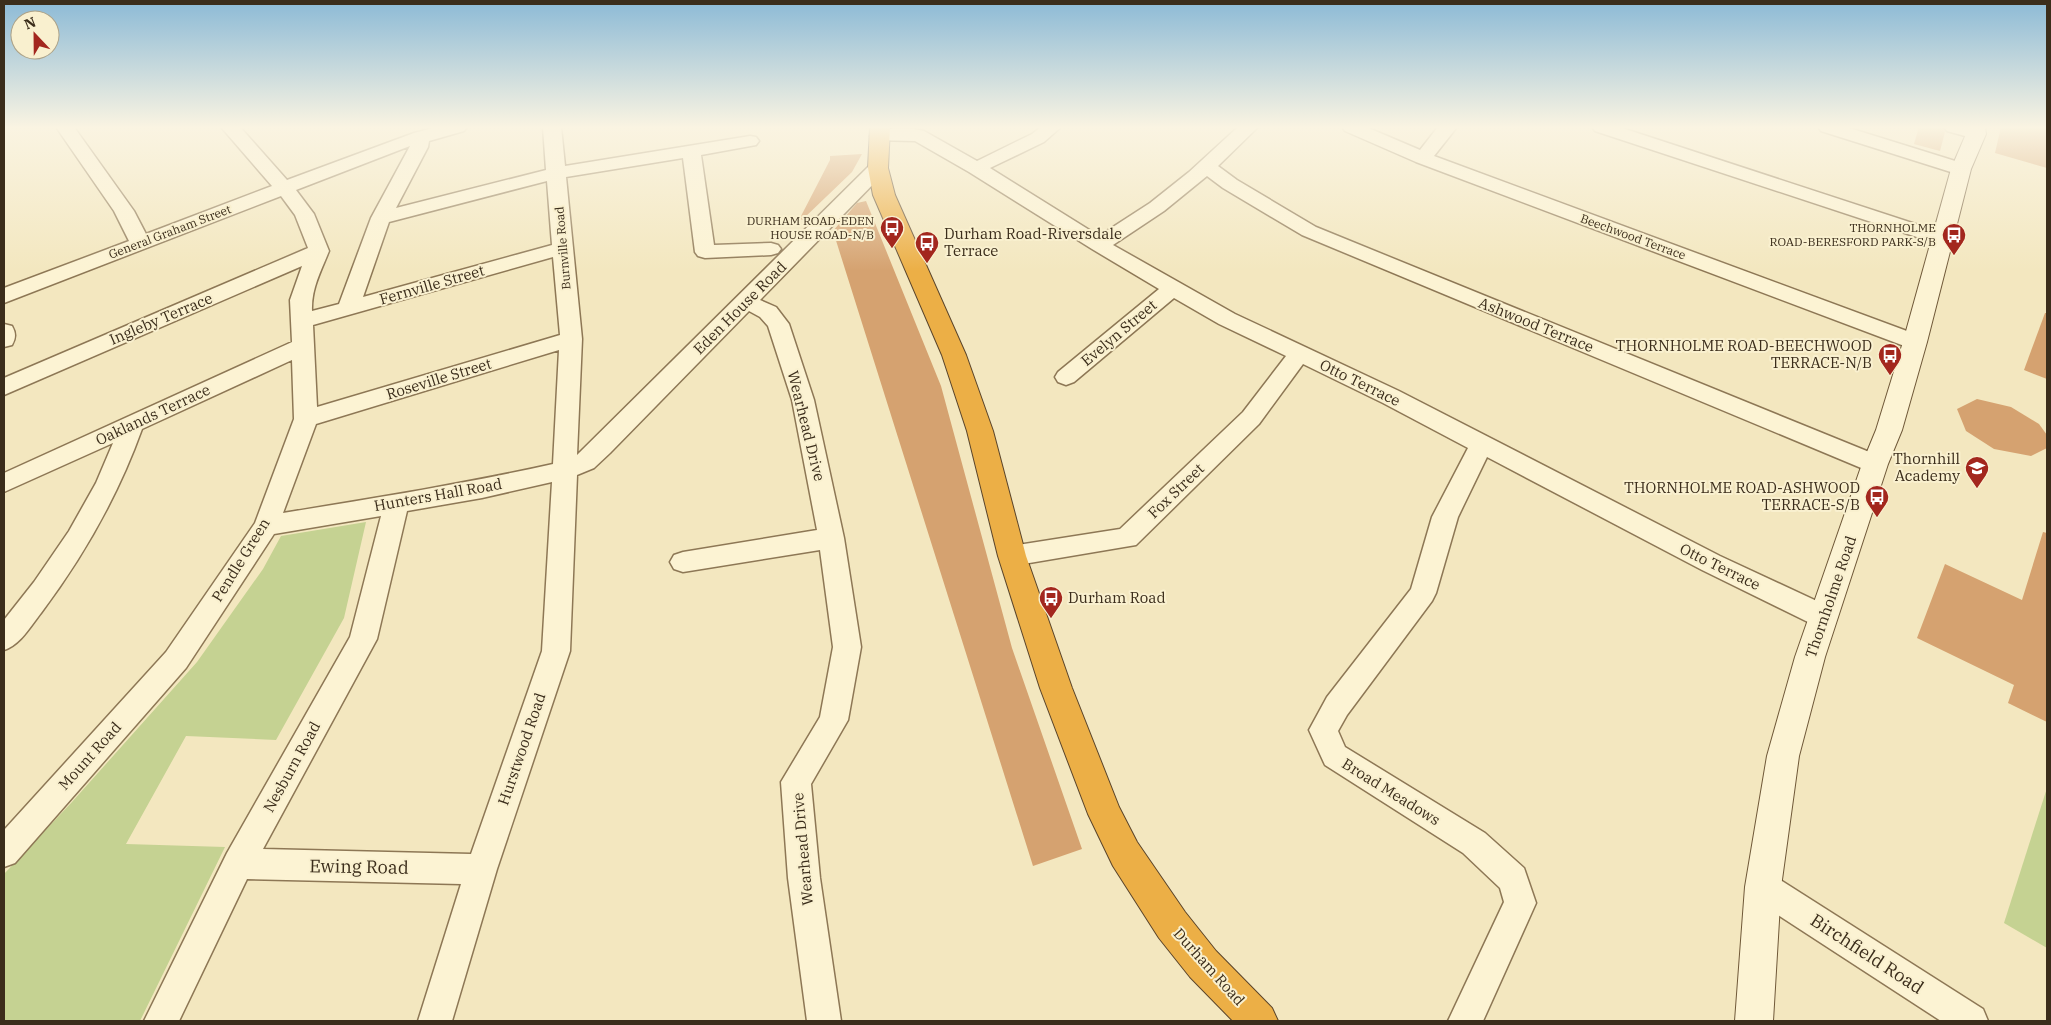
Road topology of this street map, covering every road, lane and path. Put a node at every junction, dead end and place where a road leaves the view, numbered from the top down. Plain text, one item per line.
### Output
1 (99, 175) edge
2 (272, 175) edge
3 (315, 175) edge
4 (404, 175) edge
5 (549, 175) edge
6 (556, 175) edge
7 (695, 175) edge
8 (871, 175) edge
9 (880, 175) edge
10 (987, 175) edge
11 (1196, 175) edge
12 (1219, 175) edge
13 (1468, 175) edge
14 (1748, 175) edge
15 (1959, 175) edge
16 (284, 188) junction
17 (381, 218) junction
18 (1942, 238) junction
19 (140, 244) junction
20 (1099, 245) junction
21 (563, 248) junction
22 (771, 249) dead end
23 (319, 251) junction
24 (1173, 288) junction
25 (4, 296) edge
26 (747, 302) junction
27 (348, 308) junction
28 (302, 321) junction
29 (4, 331) edge
30 (571, 339) junction
31 (4, 340) edge
32 (1915, 342) junction
33 (1300, 354) junction
34 (304, 356) junction
35 (1066, 377) dead end
36 (4, 387) edge
37 (306, 419) junction
38 (132, 425) junction
39 (1482, 444) junction
40 (602, 447) joint
41 (1875, 464) junction
42 (565, 470) junction
43 (4, 483) edge
44 (397, 502) junction
45 (266, 526) junction
46 (831, 538) junction
47 (1012, 556) junction
48 (683, 562) dead end
49 (1824, 617) junction
50 (4, 639) edge
51 (176, 660) joint
52 (4, 852) edge
53 (238, 864) junction
54 (481, 869) junction
55 (1762, 887) junction
56 (161, 1021) edge
57 (435, 1021) edge
58 (824, 1021) edge
59 (1259, 1021) edge
60 (1465, 1021) edge
61 (1754, 1021) edge
62 (1971, 1021) edge

1 - 19 street
2 - 16 street
3 - 16 street, General Graham Street
4 - 17 street
5 - 17 street
6 - 21 street, Burnville Road
7 - 22 street
8 - 26 street, Eden House Road
9 - 47 highway, Durham Road
10 - 20 street, Otto Terrace
11 - 20 street
12 - 41 street, Ashwood Terrace
13 - 32 street, Beechwood Terrace
14 - 18 street
15 - 18 street, Thornholme Road
16 - 19 street, General Graham Street
16 - 23 street
17 - 27 street
18 - 32 street, Thornholme Road
19 - 25 street, General Graham Street
20 - 24 street, Otto Terrace
21 - 27 street, Fernville Street
21 - 30 street, Burnville Road
23 - 28 street, Pendle Green
23 - 36 street, Ingleby Terrace
24 - 33 street, Otto Terrace
24 - 35 street, Evelyn Street
26 - 40 street, Eden House Road
26 - 46 street, Wearhead Drive
27 - 28 street, Fernville Street
28 - 34 street, Pendle Green
29 - 31 street
30 - 37 street, Roseville Street
30 - 42 street, Burnville Road
32 - 41 street, Thornholme Road
33 - 39 street, Otto Terrace
33 - 47 street, Fox Street
34 - 37 street, Pendle Green
34 - 38 street, Oaklands Terrace
37 - 45 street, Pendle Green
38 - 43 street, Oaklands Terrace
38 - 50 street
39 - 49 street, Otto Terrace
39 - 60 street, Broad Meadows
40 - 42 street, Hunters Hall Road
41 - 49 street, Thornholme Road
42 - 44 street, Hunters Hall Road
42 - 54 street, Hurstwood Road
44 - 45 street, Hunters Hall Road
44 - 53 street, Nesburn Road
45 - 51 street, Pendle Green
46 - 48 street
46 - 58 street, Wearhead Drive
47 - 59 highway, Durham Road
49 - 55 street, Thornholme Road
51 - 52 street, Mount Road
53 - 54 street, Ewing Road
53 - 56 street, Nesburn Road
54 - 57 street, Hurstwood Road
55 - 61 street, Thornholme Road
55 - 62 street, Birchfield Road

